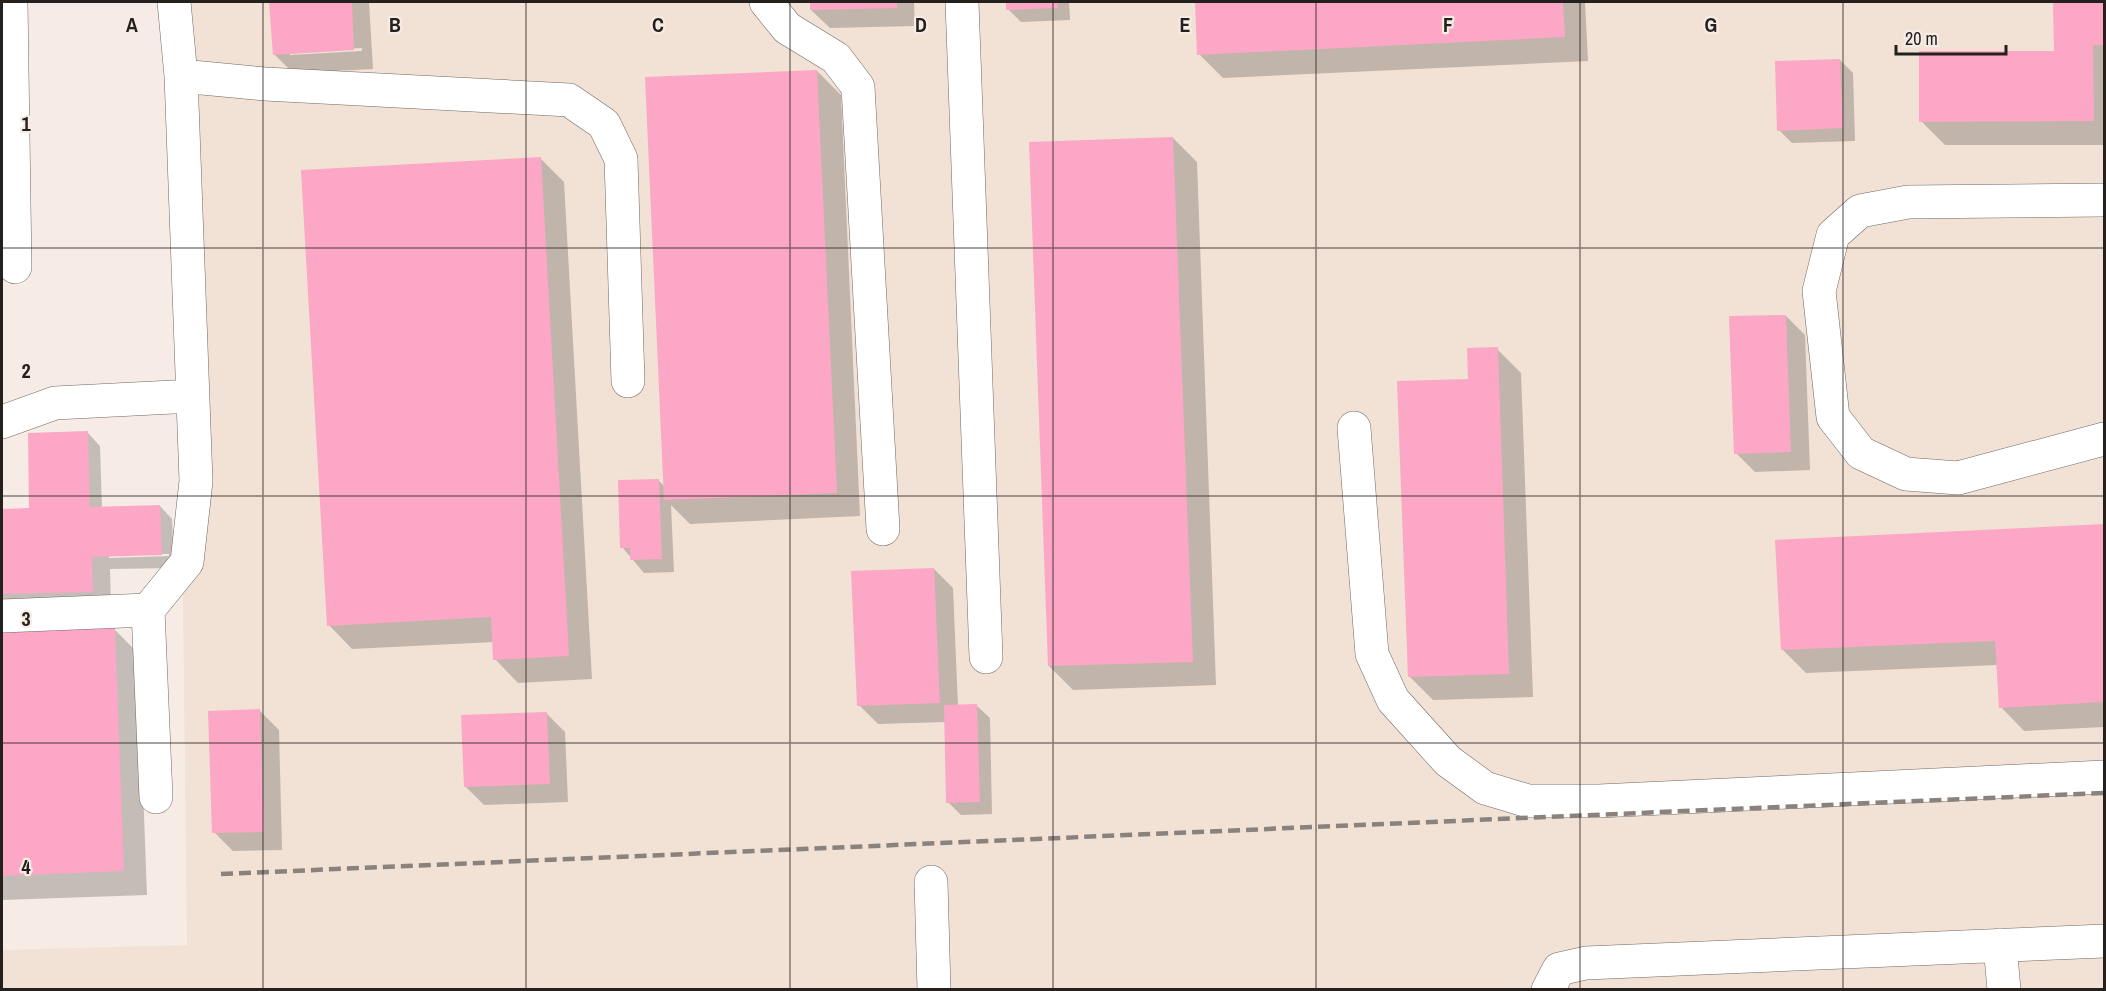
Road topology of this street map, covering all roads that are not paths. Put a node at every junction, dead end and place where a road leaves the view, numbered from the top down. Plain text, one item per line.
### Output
1 (11, 2) edge
2 (174, 2) edge
3 (766, 2) edge
4 (962, 2) edge
5 (181, 76) junction
6 (2104, 200) edge
7 (15, 267) dead end
8 (628, 381) dead end
9 (193, 396) junction
10 (2, 422) edge
11 (1354, 428) dead end
12 (2104, 439) edge
13 (883, 529) dead end
14 (148, 610) junction
15 (2, 616) edge
16 (986, 657) dead end
17 (2104, 777) edge
18 (156, 797) dead end
19 (931, 882) dead end
20 (2104, 941) edge
21 (2000, 945) junction
22 (934, 990) edge
23 (1548, 990) edge
24 (2004, 990) edge

1 - 7 lane
2 - 5 lane
3 - 13 lane
4 - 16 lane
5 - 8 lane
5 - 9 lane
6 - 12 lane
9 - 10 lane
9 - 14 lane
11 - 17 lane
14 - 15 lane
14 - 18 lane
19 - 22 lane
20 - 21 lane
21 - 23 lane
21 - 24 lane

